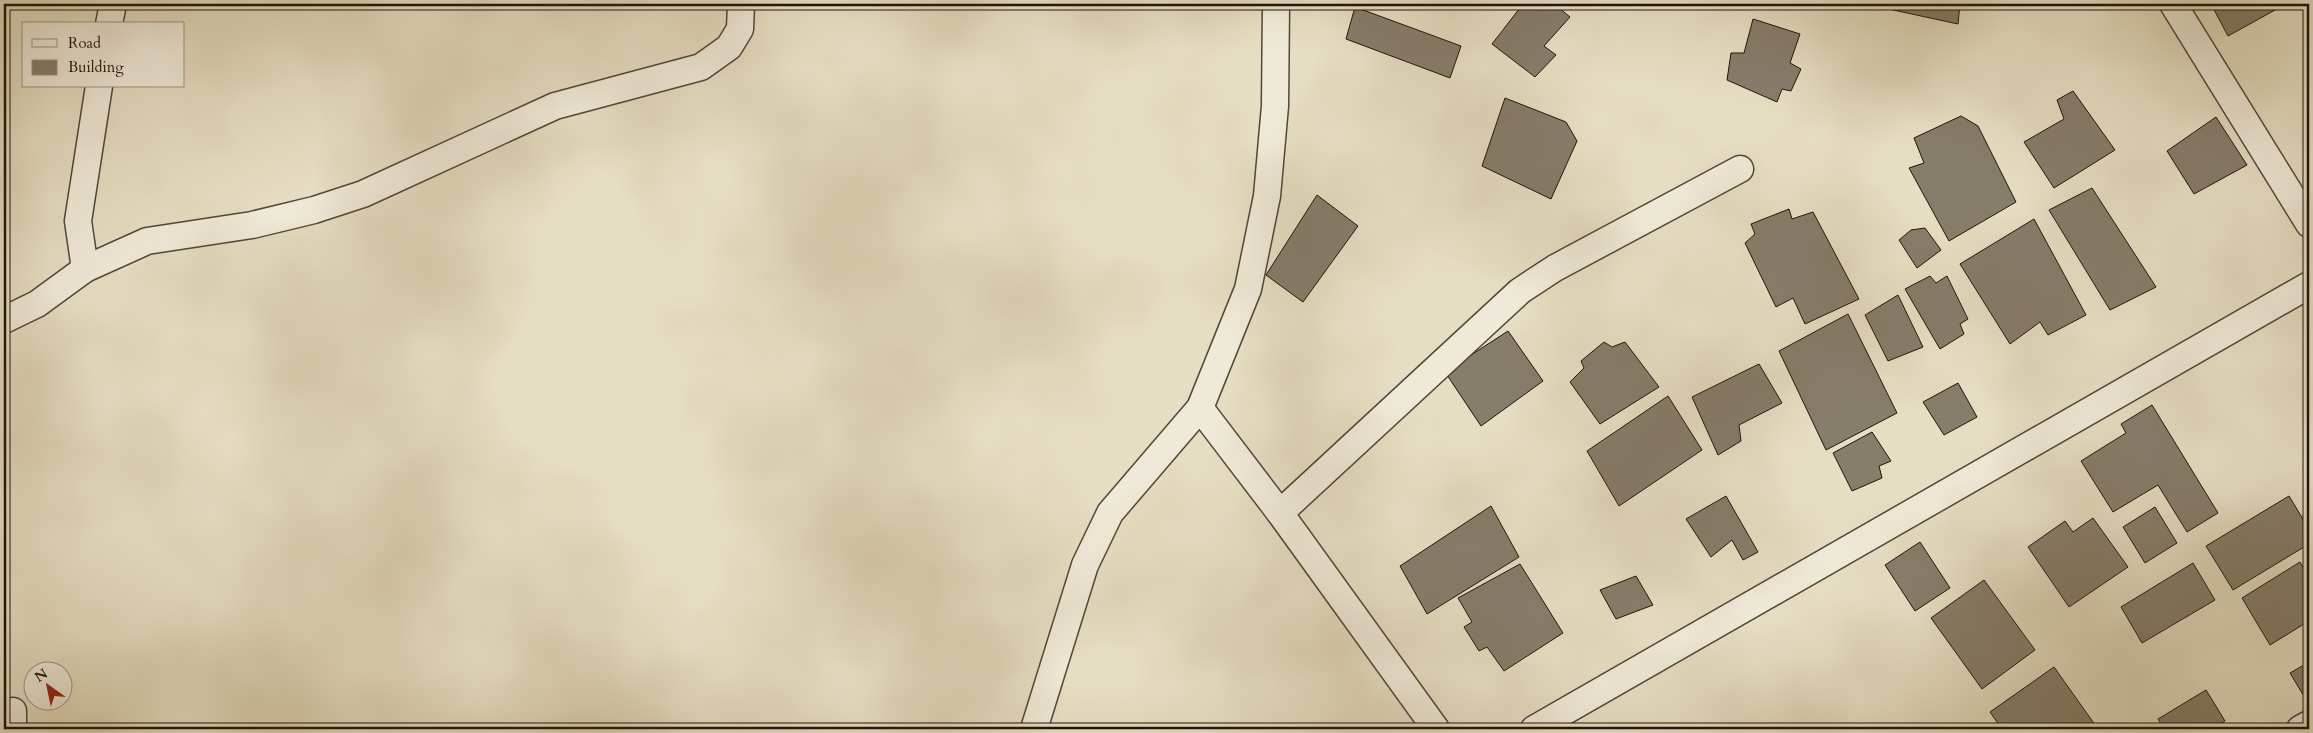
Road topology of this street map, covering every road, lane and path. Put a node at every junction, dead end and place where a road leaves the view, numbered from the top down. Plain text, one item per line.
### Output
1 (113, 4) edge
2 (741, 4) edge
3 (1276, 4) edge
4 (2173, 4) edge
5 (110, 22) edge
6 (99, 88) edge
7 (1740, 169) dead end
8 (2309, 224) edge
9 (85, 269) junction
10 (2309, 286) edge
11 (4, 320) edge
12 (1200, 408) junction
13 (1280, 513) junction
14 (2309, 724) edge
15 (1034, 729) edge
16 (1436, 729) edge
17 (1534, 729) edge
18 (2300, 729) edge

1 - 5 street
2 - 9 street
3 - 12 street
4 - 8 street
6 - 9 street
7 - 13 street
9 - 11 street
10 - 17 street
12 - 13 street
12 - 15 street
13 - 16 street
14 - 18 street

